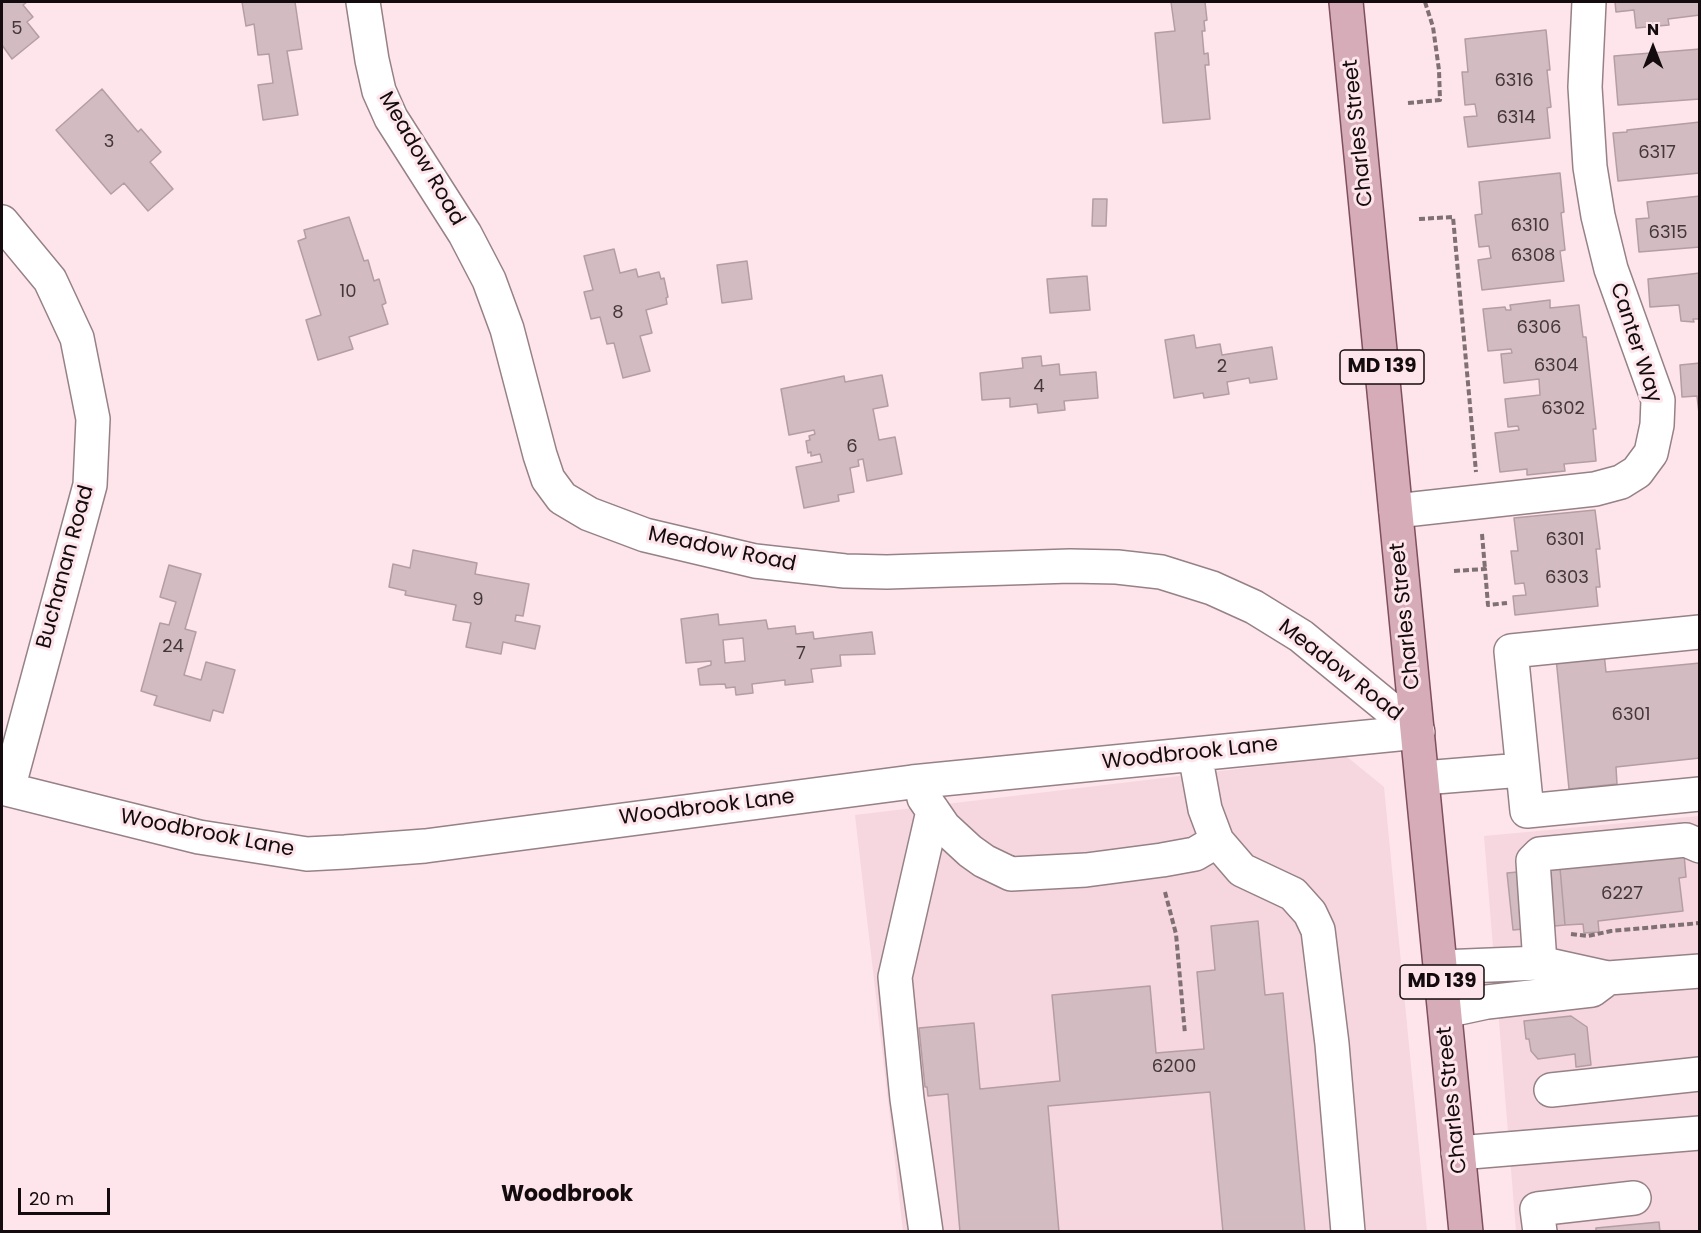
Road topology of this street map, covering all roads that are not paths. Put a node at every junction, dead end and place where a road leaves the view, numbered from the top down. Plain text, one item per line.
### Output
1 (363, 2) edge
2 (1346, 2) edge
3 (1589, 2) edge
4 (2, 222) edge
5 (1396, 511) junction
6 (1700, 632) edge
7 (1418, 732) junction
8 (1195, 754) junction
9 (1522, 770) junction
10 (1423, 778) junction
11 (912, 782) junction
12 (5, 789) edge
13 (1700, 794) edge
14 (933, 811) junction
15 (1217, 841) junction
16 (1700, 846) edge
17 (1539, 950) junction
18 (1441, 967) junction
19 (1700, 971) edge
20 (1608, 978) junction
21 (1445, 1011) junction
22 (1700, 1074) edge
23 (1551, 1090) dead end
24 (1700, 1133) edge
25 (1458, 1153) junction
26 (1634, 1198) dead end
27 (926, 1232) edge
28 (1348, 1232) edge
29 (1466, 1232) edge
30 (1540, 1232) edge

1 - 7 street, Meadow Road
2 - 5 main road, Charles Street / MD 139
3 - 5 street, Canter Way
4 - 12 street, Buchanan Road
5 - 7 main road, Charles Street / MD 139
6 - 9 street
7 - 8 street, Woodbrook Lane
7 - 10 main road, Charles Street / MD 139
8 - 11 street, Woodbrook Lane
8 - 15 street
9 - 10 street
9 - 13 street
10 - 18 main road, Charles Street / MD 139
11 - 12 street, Woodbrook Lane
11 - 14 street
14 - 15 street
14 - 27 street
15 - 28 street
16 - 17 street
17 - 18 street
17 - 20 street
18 - 21 main road, Charles Street / MD 139
19 - 20 street
20 - 21 street
21 - 25 main road, Charles Street / MD 139
22 - 23 street
24 - 25 street
25 - 29 main road, Charles Street / MD 139
26 - 30 street

